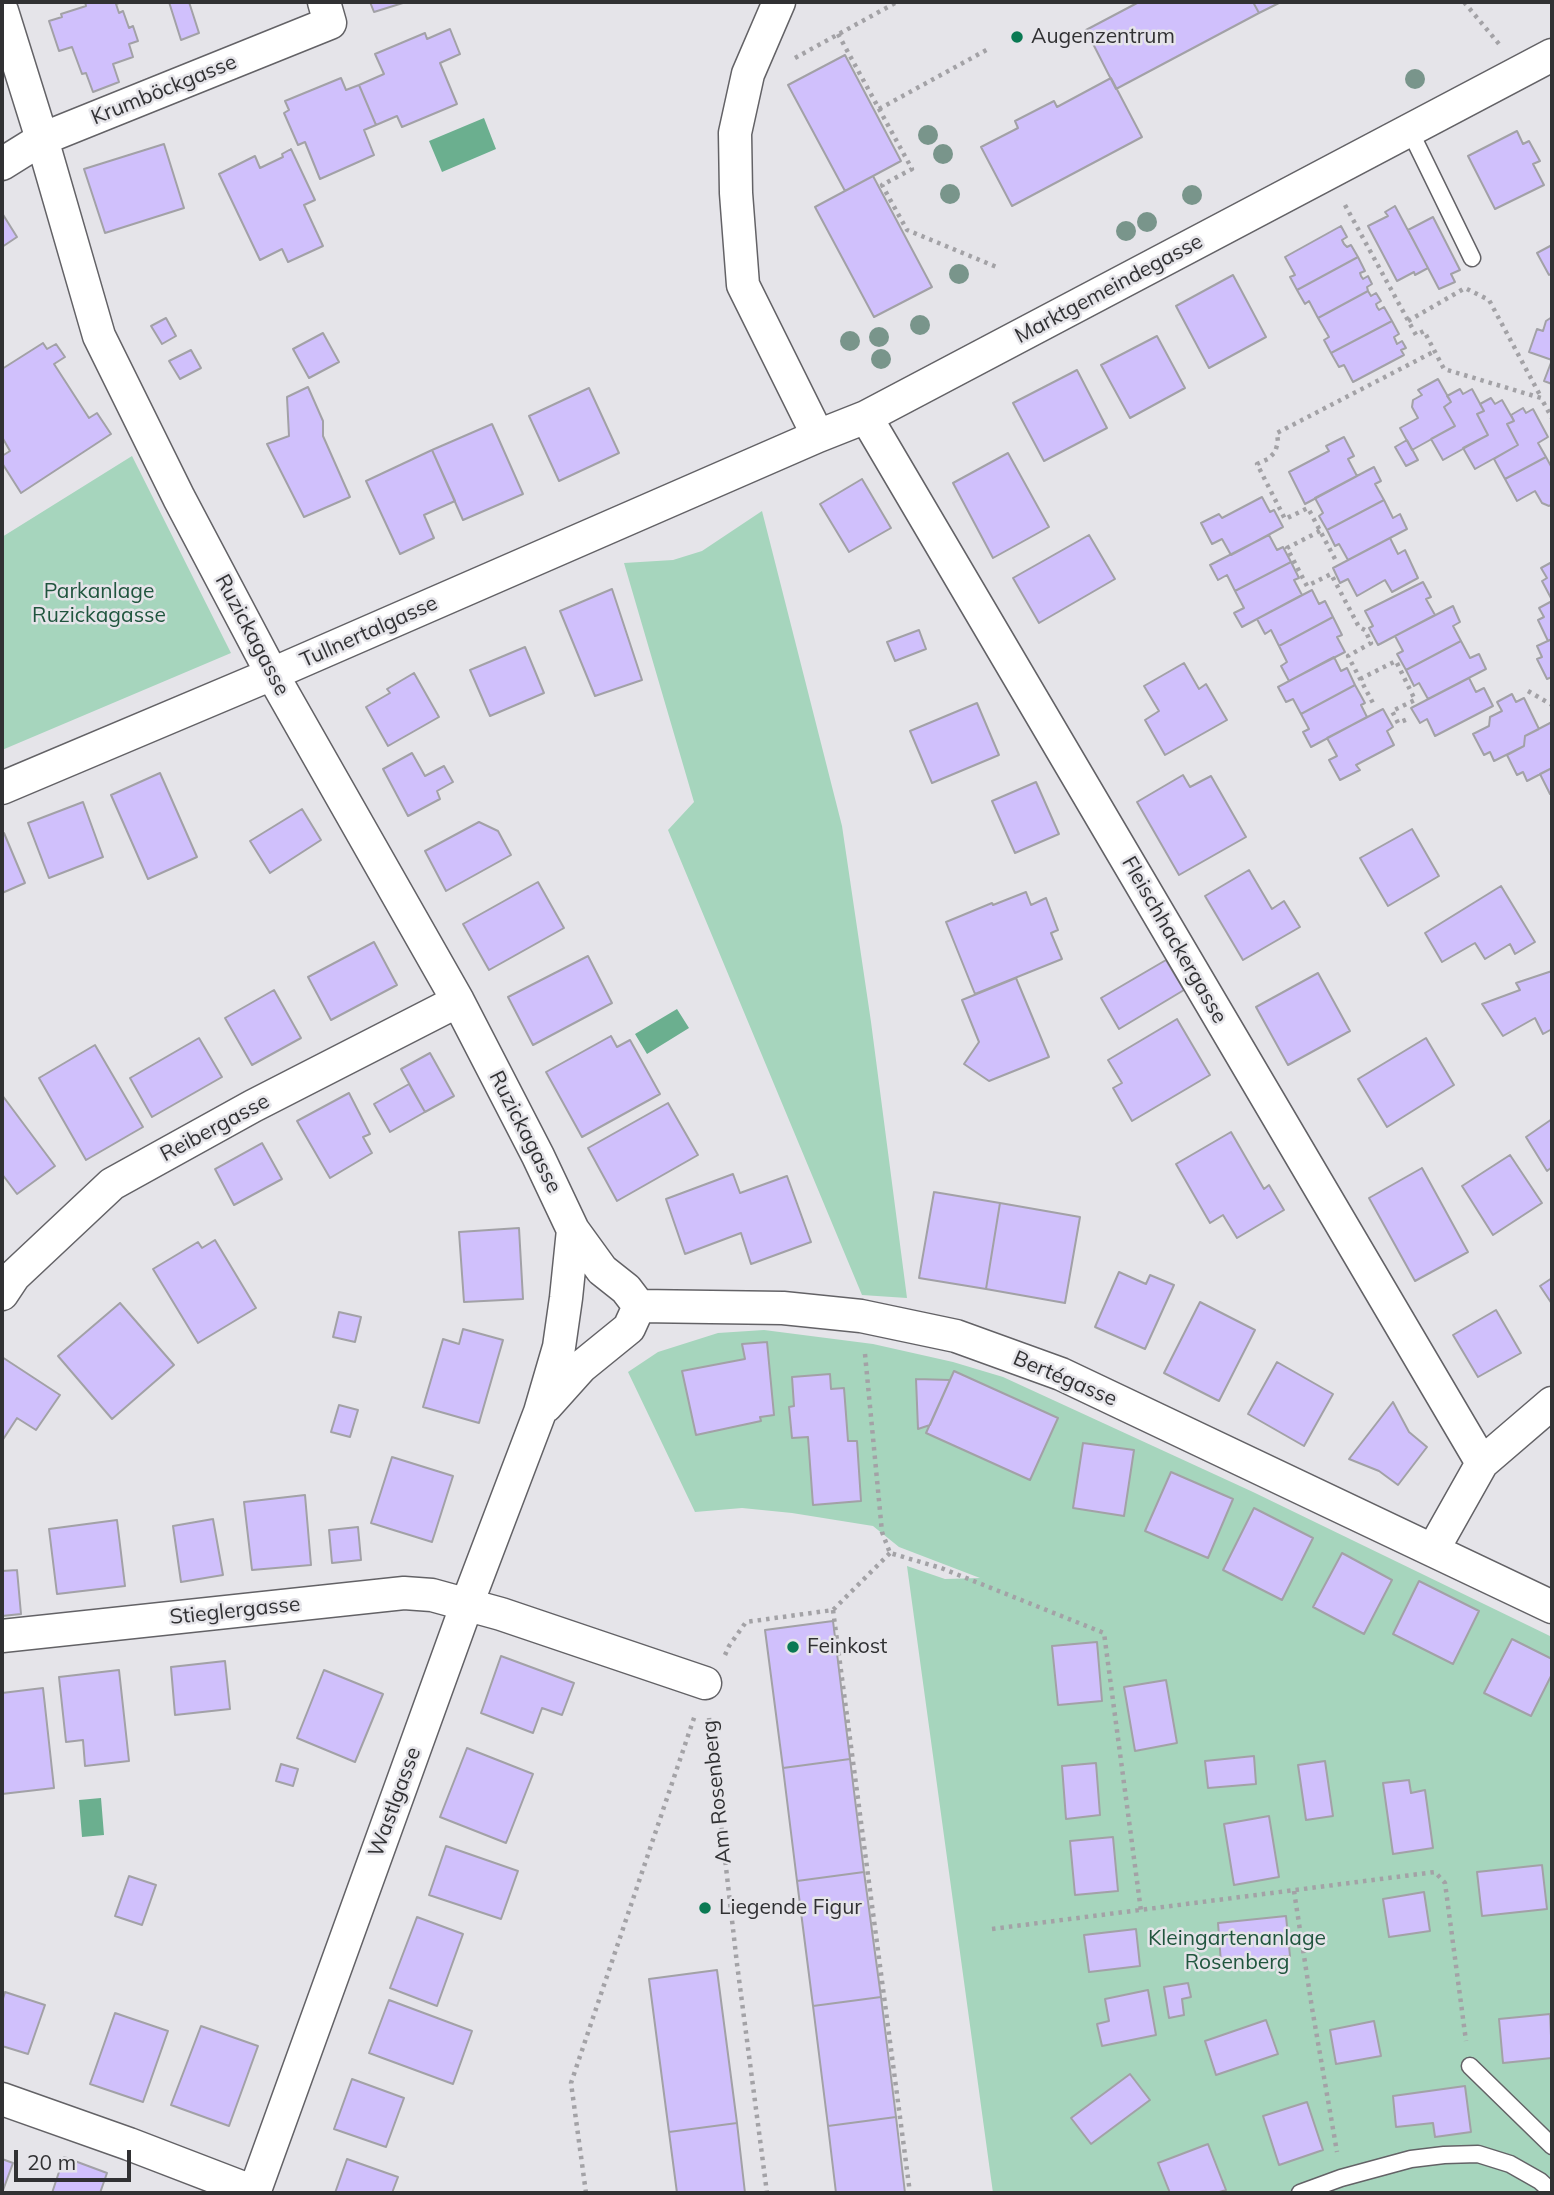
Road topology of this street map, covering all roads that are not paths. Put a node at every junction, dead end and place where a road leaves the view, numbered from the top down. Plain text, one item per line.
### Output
1 (779, 2) edge
2 (2, 11) edge
3 (327, 12) edge
4 (1552, 55) edge
5 (1410, 131) junction
6 (42, 139) junction
7 (2, 164) edge
8 (1472, 258) dead end
9 (866, 417) junction
10 (818, 436) junction
11 (659, 506) joint
12 (272, 674) junction
13 (2, 788) edge
14 (458, 1001) junction
15 (573, 1230) junction
16 (2, 1294) edge
17 (639, 1306) junction
18 (1552, 1402) edge
19 (540, 1412) junction
20 (1482, 1463) junction
21 (1433, 1550) junction
22 (467, 1604) junction
23 (1552, 1607) edge
24 (2, 1636) edge
25 (705, 1683) road end
26 (1470, 2066) road end
27 (2, 2099) edge
28 (1552, 2146) edge
29 (1552, 2192) edge
30 (254, 2193) edge
31 (1300, 2193) edge

1 - 10 street
2 - 6 street, Ruzickagasse
3 - 6 street, Krumböckgasse
4 - 5 street, Marktgemeindegasse
5 - 8 lane
5 - 9 street, Marktgemeindegasse
6 - 7 street, Krumböckgasse
6 - 12 street, Ruzickagasse
9 - 10 street, Marktgemeindegasse
9 - 20 street, Fleischhackergasse
10 - 11 street, Marktgemeindegasse
11 - 12 street, Tullnertalgasse
12 - 13 street, Tullnertalgasse
12 - 14 street, Ruzickagasse
14 - 15 street, Ruzickagasse
14 - 16 street, Reibergasse
15 - 17 street
15 - 19 street, Wastlgasse
17 - 19 street, Wastlgasse
17 - 21 street, Bertégasse
18 - 20 street
19 - 22 street, Wastlgasse
20 - 21 street
21 - 23 street, Bertégasse
22 - 24 street, Stieglergasse
22 - 25 street
22 - 30 street, Wastlgasse
26 - 28 lane
27 - 30 street
29 - 31 lane

